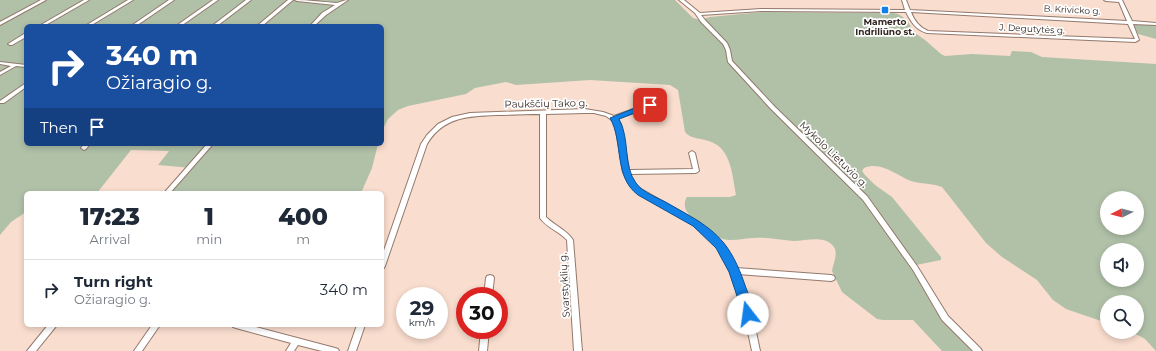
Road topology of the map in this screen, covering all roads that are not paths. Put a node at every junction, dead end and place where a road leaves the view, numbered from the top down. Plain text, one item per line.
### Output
1 (44, 0) edge
2 (87, 0) edge
3 (131, 0) edge
4 (172, 0) edge
5 (216, 0) edge
6 (249, 0) edge
7 (291, 0) edge
8 (297, 0) edge
9 (346, 0) edge
10 (681, 0) edge
11 (904, 0) edge
12 (1106, 0) edge
13 (1120, 1) edge
14 (337, 2) edge
15 (908, 11) junction
16 (699, 14) junction
17 (1130, 21) junction
18 (0, 24) edge
19 (45, 24) edge
20 (90, 24) edge
21 (136, 24) edge
22 (181, 24) edge
23 (217, 24) edge
24 (262, 24) edge
25 (314, 24) edge
26 (1156, 24) edge
27 (24, 36) edge
28 (10, 44) dead end
29 (0, 63) edge
30 (15, 65) junction
31 (24, 66) edge
32 (0, 74) edge
33 (24, 86) edge
34 (2, 102) dead end
35 (650, 105) dead end
36 (543, 112) junction
37 (614, 118) junction
38 (208, 146) edge
39 (692, 153) dead end
40 (626, 172) junction
41 (169, 191) edge
42 (384, 260) edge
43 (735, 271) junction
44 (490, 278) dead end
45 (831, 278) dead end
46 (489, 287) edge
47 (51, 327) edge
48 (155, 327) edge
49 (244, 327) edge
50 (360, 327) edge
51 (484, 339) edge
52 (296, 341) junction
53 (31, 351) edge
54 (138, 351) edge
55 (290, 351) edge
56 (335, 351) edge
57 (352, 351) edge
58 (483, 351) edge
59 (578, 351) edge
60 (756, 351) edge
61 (978, 351) edge

1 - 18 street
2 - 19 street
3 - 20 street
4 - 21 street
5 - 22 street
6 - 23 street
7 - 24 street
8 - 14 street
9 - 14 street
10 - 16 street, Mykolo Lietuvio g.
11 - 15 street
12 - 13 street
13 - 17 street
14 - 25 street
15 - 16 street, B. Krivicko g.
15 - 17 street, B. Krivicko g.
15 - 17 street, J. Degutytės g.
16 - 61 street, Mykolo Lietuvio g.
17 - 26 street, B. Krivicko g.
27 - 28 street
29 - 30 street
30 - 31 street
30 - 32 street
33 - 34 street
35 - 37 street
36 - 37 street, Paukščių Tako g.
36 - 42 street, Paukščių Tako g.
36 - 59 street, Svarstyklių g.
37 - 40 street
38 - 41 street
39 - 40 street
40 - 43 street
43 - 45 street
43 - 60 street
44 - 46 street
47 - 53 street
48 - 54 street
49 - 52 street
50 - 57 street
51 - 58 street
52 - 55 street
52 - 56 street

